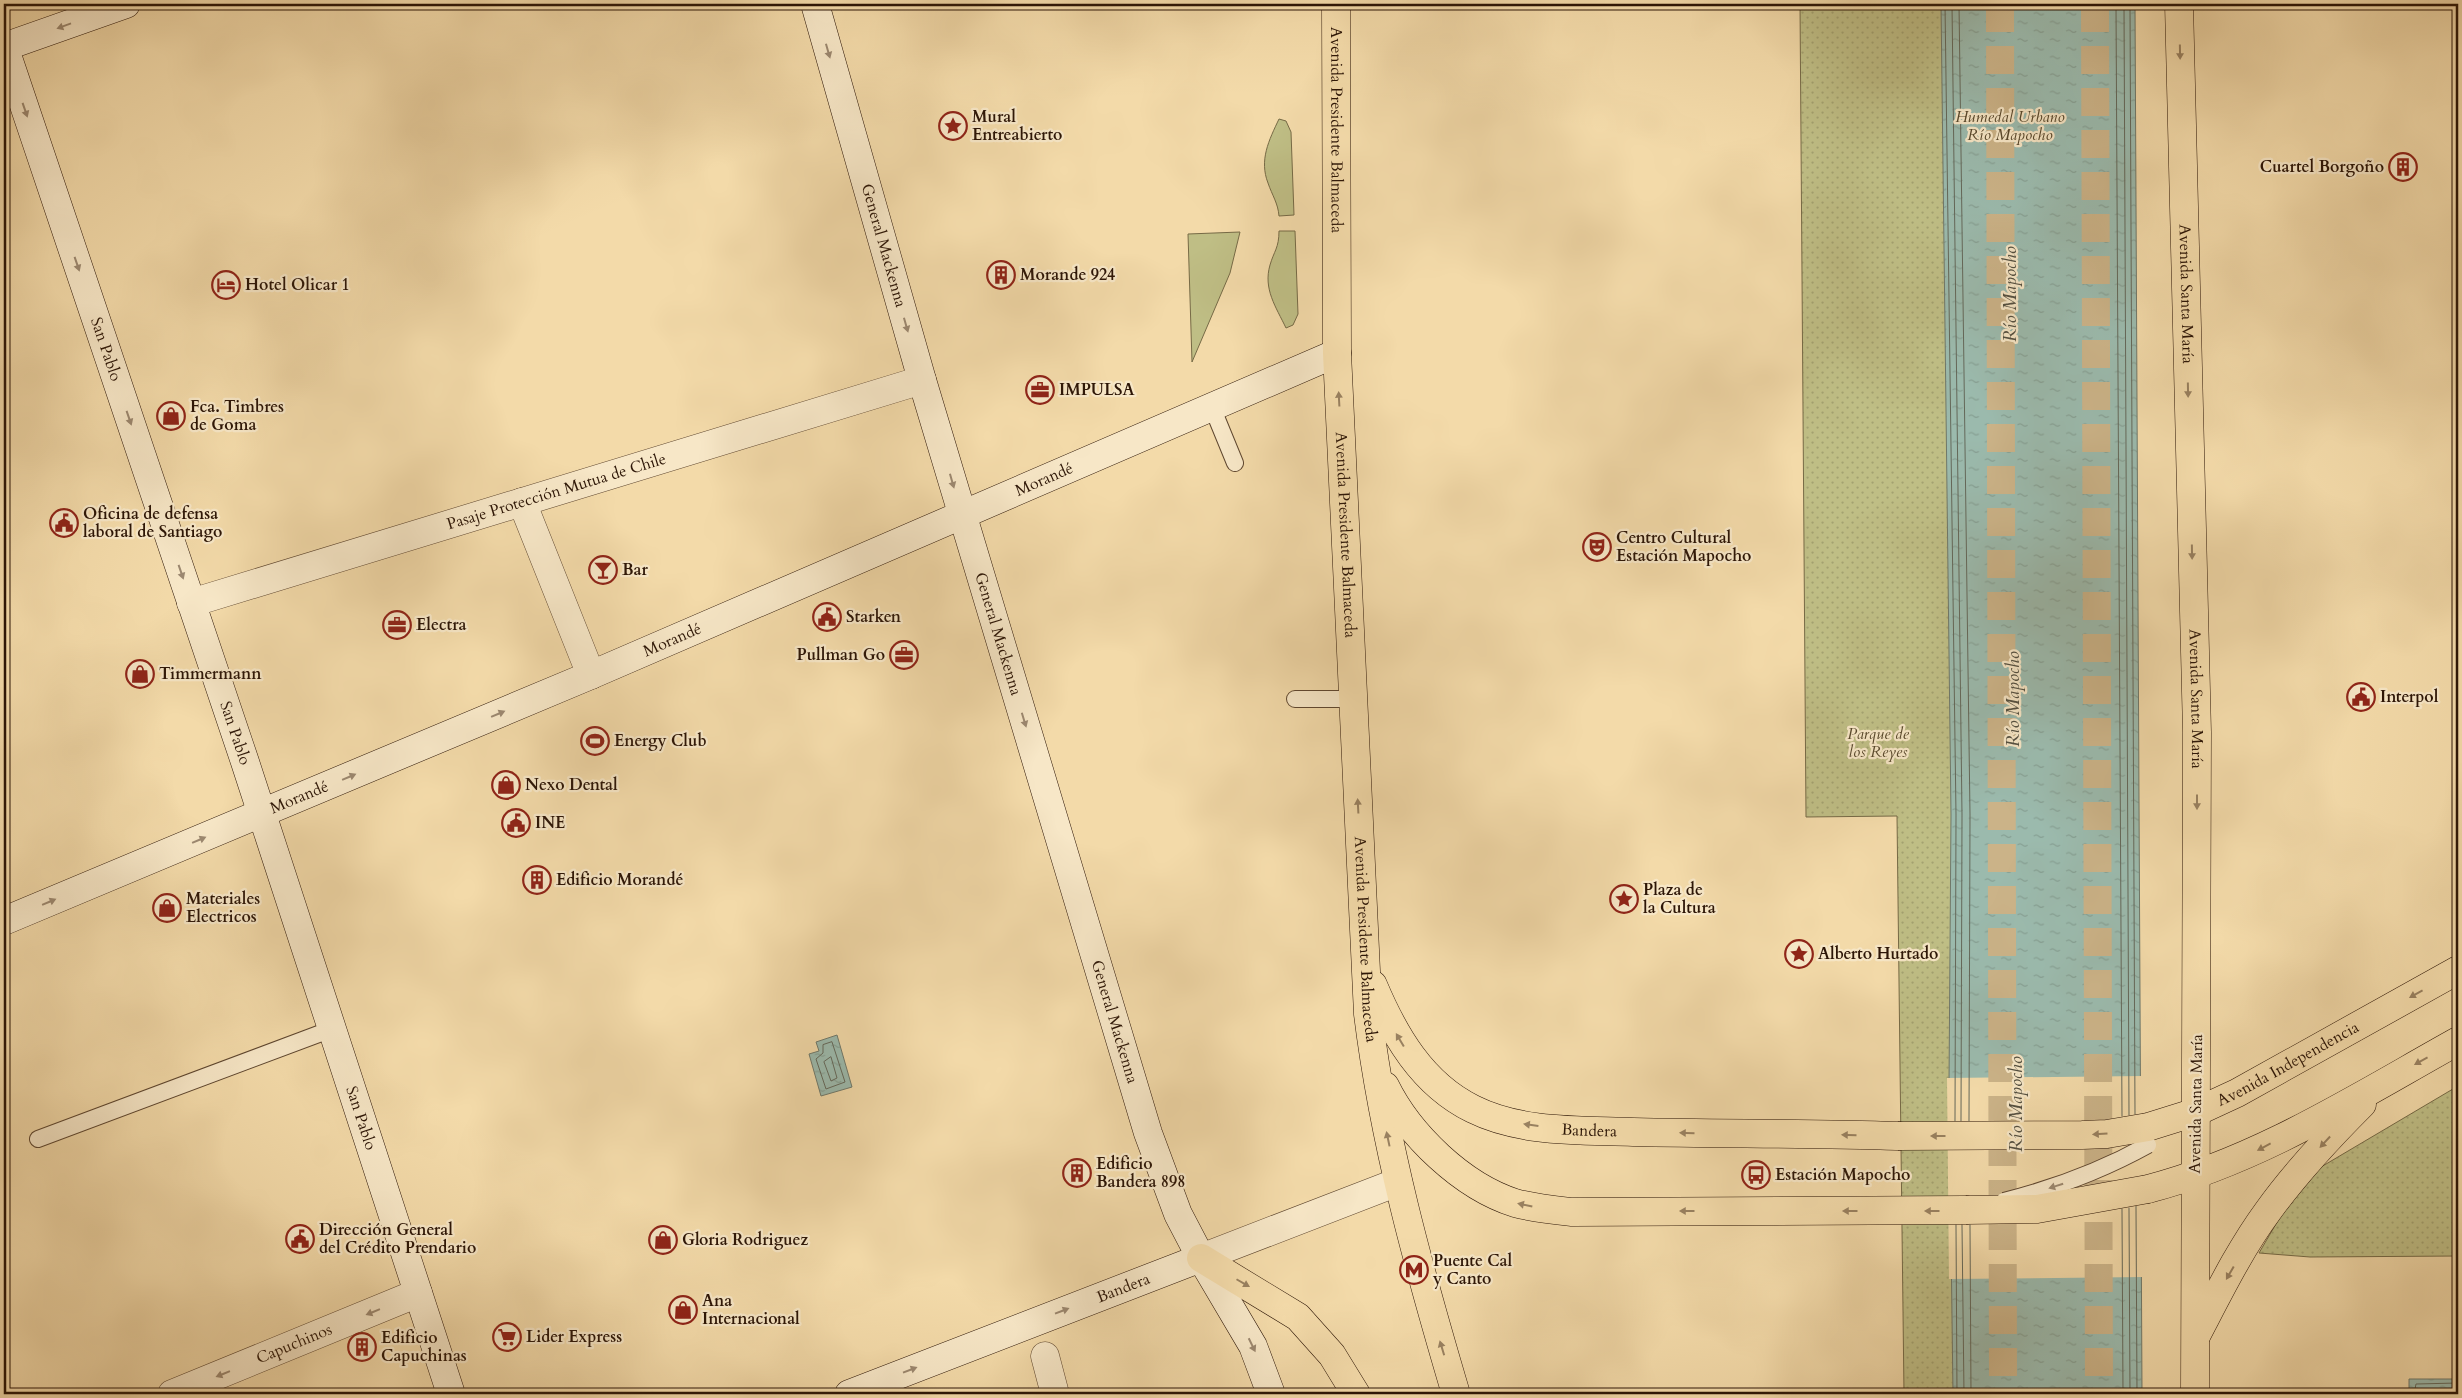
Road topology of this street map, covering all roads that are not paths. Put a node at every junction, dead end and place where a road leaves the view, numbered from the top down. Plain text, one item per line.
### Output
1 (126, 4) edge
2 (814, 4) edge
3 (1336, 4) edge
4 (2179, 4) edge
5 (4, 47) edge
6 (1337, 353) junction
7 (922, 380) junction
8 (1212, 407) junction
9 (1235, 463) dead end
10 (522, 502) junction
11 (962, 515) junction
12 (191, 603) junction
13 (591, 675) junction
14 (1295, 699) dead end
15 (1353, 699) junction
16 (262, 813) junction
17 (4, 921) edge
18 (1365, 960) junction
19 (2458, 970) edge
20 (332, 1029) junction
21 (2458, 1041) edge
22 (1374, 1065) junction
23 (2384, 1082) junction
24 (2196, 1112) junction
25 (1898, 1136) joint
26 (2148, 1136) junction
27 (38, 1139) dead end
28 (2195, 1176) junction
29 (1398, 1182) junction
30 (1966, 1210) junction
31 (1201, 1258) junction
32 (418, 1293) junction
33 (2195, 1336) junction
34 (1045, 1356) dead end
35 (172, 1394) edge
36 (451, 1394) edge
37 (849, 1394) edge
38 (1055, 1394) edge
39 (1271, 1394) edge
40 (1356, 1394) edge
41 (1456, 1394) edge
42 (2195, 1394) edge

1 -> 5 street
2 -> 7 street, General Mackenna
3 - 6 main road, Avenida Presidente Balmaceda
4 -> 24 main road, Avenida Santa María
5 -> 12 street, San Pablo
6 - 8 street, Morandé
15 -> 6 main road, Avenida Presidente Balmaceda
7 - 10 street, Pasaje Protección Mutua de Chile
7 -> 11 street, General Mackenna
8 - 9 lane
8 - 11 street, Morandé
10 - 12 street, Pasaje Protección Mutua de Chile
10 - 13 street
11 - 13 street, Morandé
11 -> 31 street, General Mackenna
12 - 16 street, San Pablo
16 -> 13 street, Morandé
14 - 15 lane
18 -> 15 main road, Avenida Presidente Balmaceda
17 -> 16 street, Morandé
16 - 20 street, San Pablo
18 - 22 main road, Avenida Presidente Balmaceda
25 -> 18 main road, Bandera
19 -> 24 main road, Avenida Independencia
20 - 27 lane
20 - 32 street, San Pablo
21 -> 23 main road
29 -> 22 main road, Avenida Presidente Balmaceda
30 -> 22 main road
23 -> 28 main road
23 -> 33 main road
24 - 26 main road, Avenida Independencia
24 - 28 main road, Avenida Santa María
26 -> 25 main road, Avenida Independencia, bridge
26 -> 30 lane, bridge
28 - 30 main road, bridge
28 - 33 main road, Avenida Santa María
29 - 31 street, Bandera
41 -> 29 main road, Avenida Presidente Balmaceda
37 -> 31 street, Bandera
31 -> 39 street, General Mackenna
31 -> 40 main road
32 -> 35 street, Capuchinos
32 - 36 street, San Pablo
33 - 42 main road, Avenida Santa María
34 - 38 street

